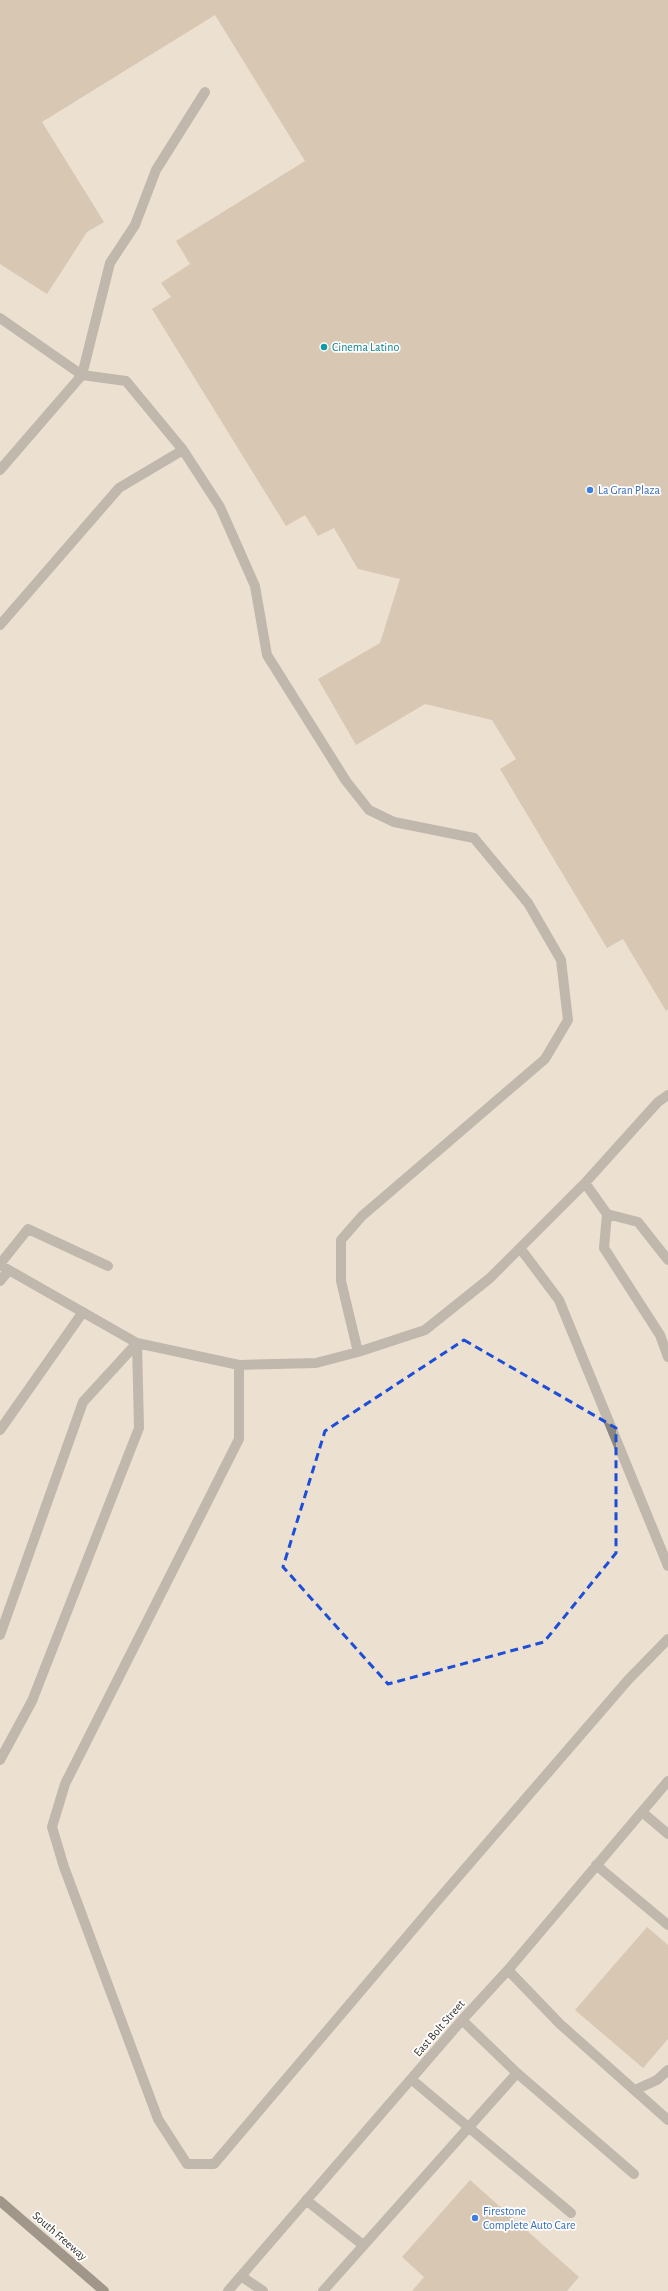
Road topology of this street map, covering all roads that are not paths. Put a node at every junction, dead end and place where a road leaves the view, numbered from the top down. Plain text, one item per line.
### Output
1 (205, 92) dead end
2 (0, 318) edge
3 (82, 375) junction
4 (183, 450) junction
5 (0, 470) edge
6 (0, 625) edge
7 (668, 1095) edge
8 (585, 1183) junction
9 (607, 1214) junction
10 (520, 1248) junction
11 (668, 1260) edge
12 (3, 1266) edge
13 (108, 1266) dead end
14 (0, 1281) edge
15 (83, 1312) junction
16 (137, 1343) junction
17 (358, 1352) junction
18 (668, 1357) edge
19 (238, 1365) junction
20 (0, 1430) edge
21 (668, 1566) edge
22 (0, 1635) edge
23 (668, 1639) edge
24 (0, 1760) edge
25 (668, 1781) edge
26 (642, 1812) junction
27 (668, 1834) edge
28 (596, 1865) junction
29 (668, 1925) edge
30 (508, 1970) junction
31 (462, 2020) junction
32 (668, 2070) edge
33 (517, 2073) junction
34 (411, 2079) junction
35 (635, 2090) junction
36 (668, 2120) edge
37 (469, 2126) junction
38 (634, 2174) dead end
39 (306, 2200) junction
40 (0, 2201) edge
41 (571, 2213) dead end
42 (363, 2245) junction
43 (241, 2276) junction
44 (104, 2291) edge
45 (228, 2291) edge
46 (263, 2291) edge
47 (323, 2291) edge

1 - 3 street
2 - 3 street
3 - 4 street
3 - 5 street
4 - 6 street
4 - 17 street
7 - 8 street
8 - 9 street
8 - 10 street
9 - 11 street
9 - 18 street
10 - 17 street
10 - 21 street
12 - 13 street
12 - 14 street
12 - 15 street
15 - 16 street
15 - 20 street
16 - 19 street
16 - 22 street
16 - 24 street
17 - 19 street
19 - 23 street
25 - 26 street, East Bolt Street
26 - 27 street
26 - 28 street, East Bolt Street
28 - 29 street
28 - 30 street, East Bolt Street
30 - 31 street, East Bolt Street
30 - 35 street
31 - 33 street
31 - 34 street, East Bolt Street
32 - 35 street
33 - 37 street
33 - 38 street
34 - 37 street
34 - 39 street, East Bolt Street
35 - 36 street
37 - 41 street
37 - 42 street
39 - 42 street
39 - 43 street, East Bolt Street
40 - 44 main road, South Freeway
42 - 47 street
43 - 45 street, East Bolt Street
43 - 46 street

